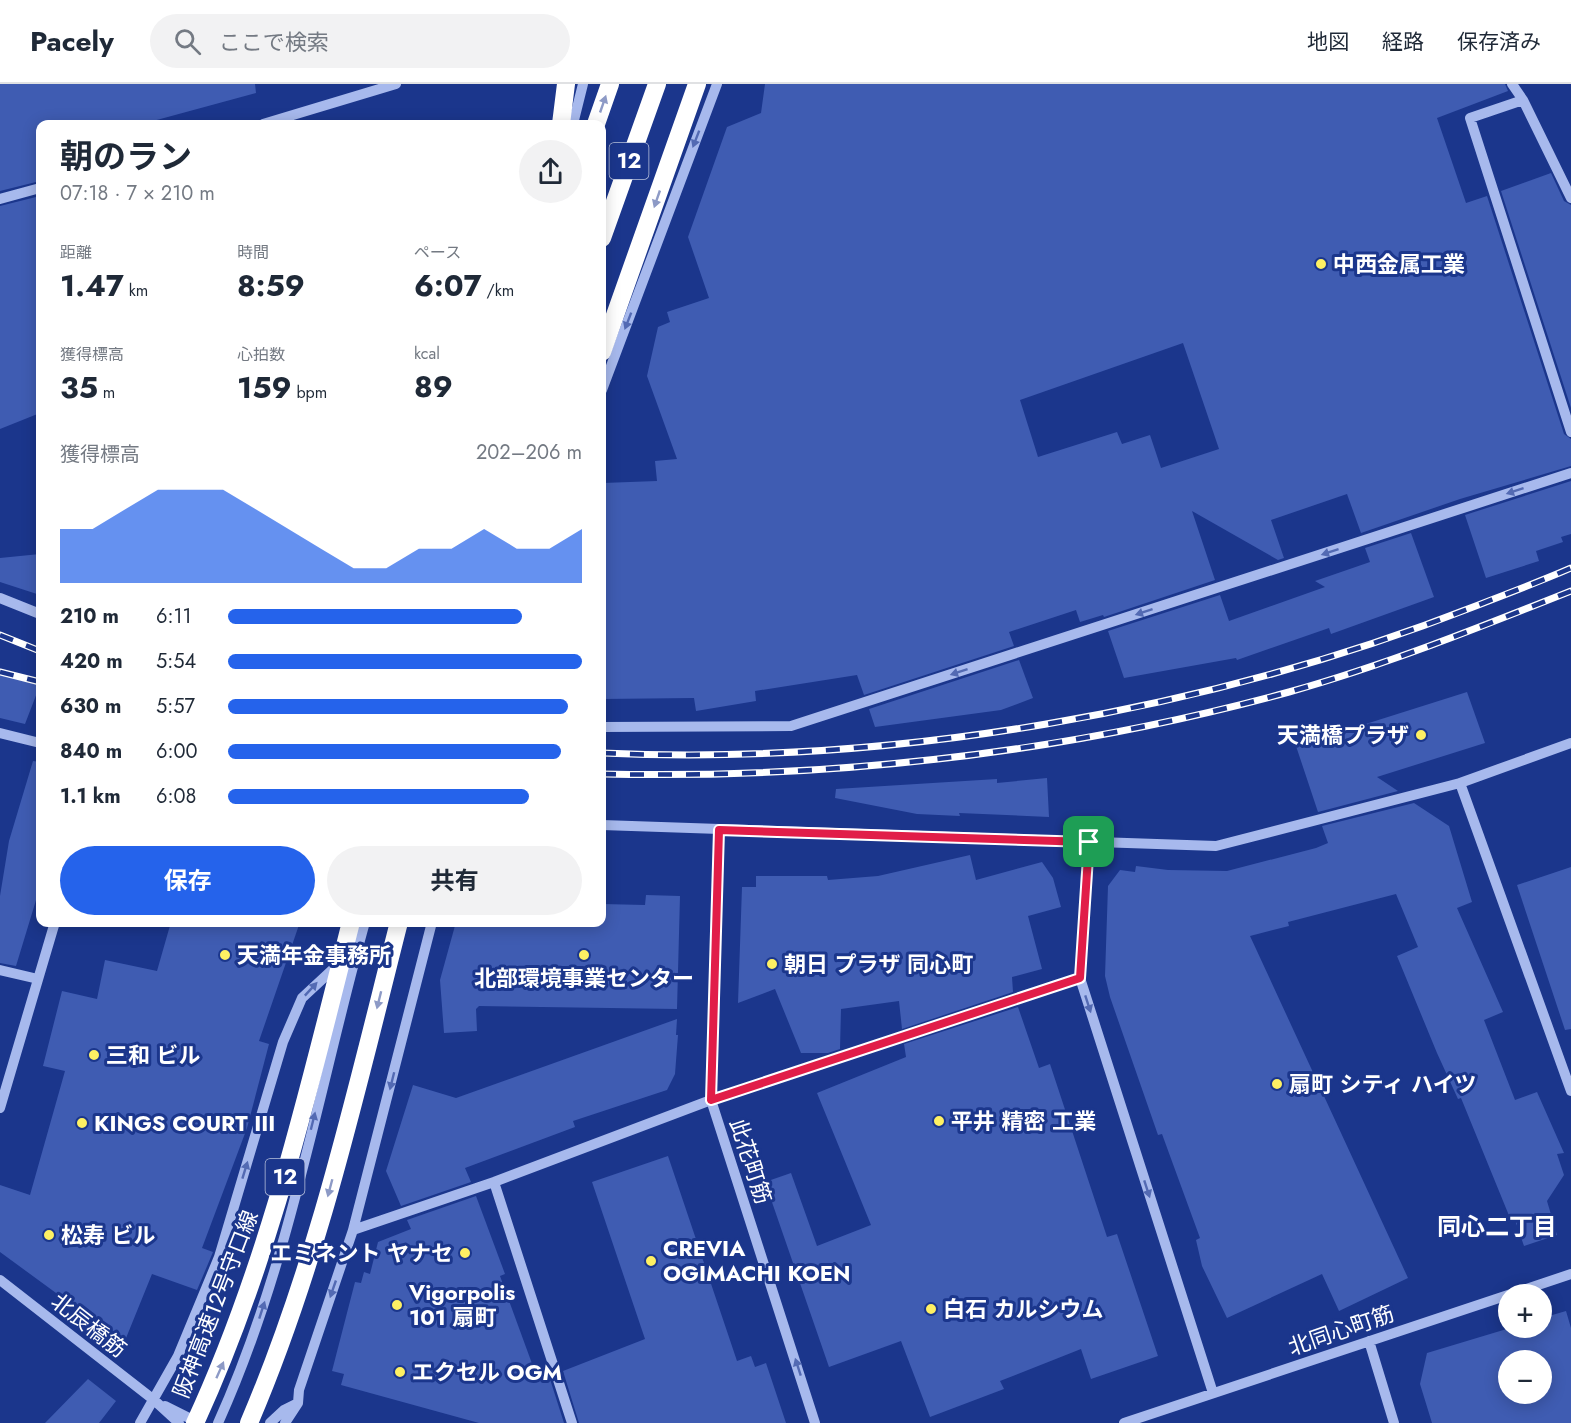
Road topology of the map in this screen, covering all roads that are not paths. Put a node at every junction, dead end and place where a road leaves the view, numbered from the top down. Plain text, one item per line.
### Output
1 (396, 84) edge
2 (566, 84) edge
3 (583, 84) edge
4 (610, 84) edge
5 (657, 84) edge
6 (697, 84) edge
7 (717, 84) edge
8 (1512, 84) edge
9 (1523, 100) junction
10 (276, 120) edge
11 (562, 120) edge
12 (574, 120) edge
13 (597, 120) edge
14 (36, 189) edge
15 (1571, 198) edge
16 (0, 200) edge
17 (606, 227) edge
18 (606, 342) edge
19 (606, 379) edge
20 (1571, 432) edge
21 (1571, 473) edge
22 (0, 598) edge
23 (36, 612) edge
24 (606, 728) edge
25 (0, 733) edge
26 (36, 741) edge
27 (1571, 743) edge
28 (1460, 783) junction
29 (606, 825) edge
30 (719, 830) junction
31 (1089, 842) junction
32 (54, 927) edge
33 (350, 927) edge
34 (364, 927) edge
35 (398, 927) edge
36 (431, 927) edge
37 (359, 945) junction
38 (0, 969) edge
39 (1080, 978) junction
40 (38, 979) junction
41 (1571, 1091) edge
42 (711, 1100) junction
43 (0, 1108) edge
44 (494, 1182) junction
45 (353, 1230) junction
46 (1571, 1274) edge
47 (0, 1280) edge
48 (1369, 1341) junction
49 (1213, 1394) junction
50 (154, 1400) junction
51 (298, 1403) junction
52 (140, 1423) edge
53 (179, 1423) edge
54 (197, 1423) edge
55 (218, 1423) edge
56 (249, 1423) edge
57 (270, 1423) edge
58 (285, 1423) edge
59 (572, 1423) edge
60 (816, 1423) edge
61 (1124, 1423) edge
62 (1394, 1423) edge

1 - 10 street
2 - 11 highway
3 - 12 street
13 -> 4 highway, 12
5 - 17 highway, 12
6 -> 18 highway
7 -> 19 street
8 - 9 street
9 - 15 street
9 - 20 street
14 - 16 street
21 -> 24 street
22 - 23 street
25 - 26 street
27 - 28 street
28 - 31 street
28 - 41 street
29 - 30 street
30 - 31 street
30 - 42 street, 此花町筋
31 - 39 street
32 - 40 street
54 -> 33 highway, 阪神高速12号守口線 / 12, bridge
34 - 37 street
35 -> 56 highway, 12
36 -> 45 street
50 -> 37 street
55 -> 37 street
38 - 40 street
39 - 42 street
39 -> 49 street
40 - 43 street
42 - 44 street
60 -> 42 street, 此花町筋
44 - 45 street
44 - 59 street
45 -> 51 street
46 - 48 street, 北同心町筋
47 - 50 street, 北辰橋筋
48 - 49 street, 北同心町筋
48 - 62 street
49 - 61 street, 北同心町筋
50 - 52 street
50 - 53 street
50 - 54 street
51 - 57 street
51 - 58 street

